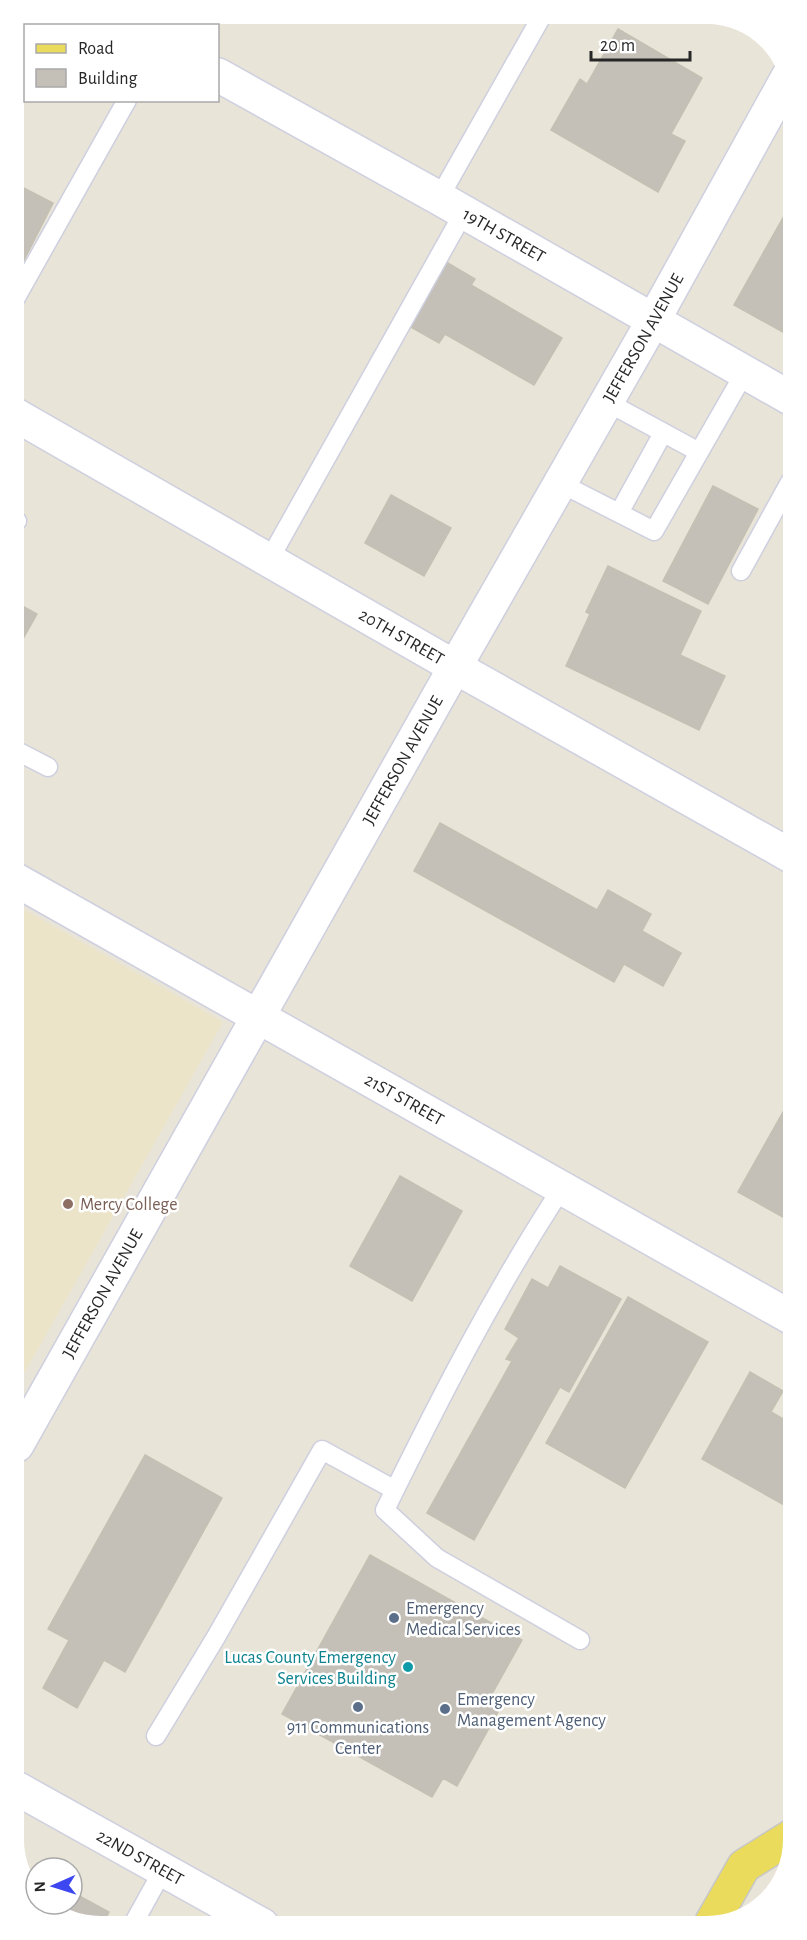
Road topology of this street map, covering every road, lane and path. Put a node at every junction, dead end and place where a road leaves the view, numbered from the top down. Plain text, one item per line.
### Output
1 (538, 24) edge
2 (219, 76) edge
3 (782, 87) edge
4 (126, 102) edge
5 (452, 205) junction
6 (24, 284) edge
7 (653, 321) junction
8 (745, 372) junction
9 (783, 394) edge
10 (607, 402) junction
11 (24, 420) edge
12 (663, 433) junction
13 (699, 452) junction
14 (560, 483) junction
15 (783, 495) edge
16 (619, 513) junction
17 (269, 560) junction
18 (741, 571) dead end
19 (455, 667) junction
20 (24, 755) edge
21 (48, 767) dead end
22 (783, 852) edge
23 (24, 885) edge
24 (259, 1017) junction
25 (562, 1188) junction
26 (783, 1313) edge
27 (24, 1433) edge
28 (395, 1490) junction
29 (580, 1640) dead end
30 (156, 1736) dead end
31 (24, 1792) edge
32 (783, 1844) edge
33 (163, 1870) junction
34 (716, 1915) edge
35 (138, 1916) edge
36 (246, 1916) edge

1 - 5 lane
2 - 5 street, 19TH STREET
3 - 7 street, JEFFERSON AVENUE
4 - 6 lane
5 - 7 street, 19TH STREET
5 - 17 lane
7 - 8 street, 19TH STREET
7 - 10 street, JEFFERSON AVENUE
8 - 9 street, 19TH STREET
8 - 13 lane
10 - 12 lane
10 - 14 street, JEFFERSON AVENUE
11 - 17 street, 20TH STREET
12 - 13 lane
12 - 16 lane
13 - 16 lane
14 - 16 lane
14 - 19 street, JEFFERSON AVENUE
15 - 18 lane
17 - 19 street, 20TH STREET
19 - 22 street, 20TH STREET
19 - 24 street, JEFFERSON AVENUE
20 - 21 lane
23 - 24 street, 21ST STREET
24 - 25 street, 21ST STREET
24 - 27 street, JEFFERSON AVENUE
25 - 26 street, 21ST STREET
25 - 28 lane
28 - 29 lane
28 - 30 lane
31 - 33 street, 22ND STREET
32 - 34 main road
33 - 35 lane
33 - 36 street, 22ND STREET

